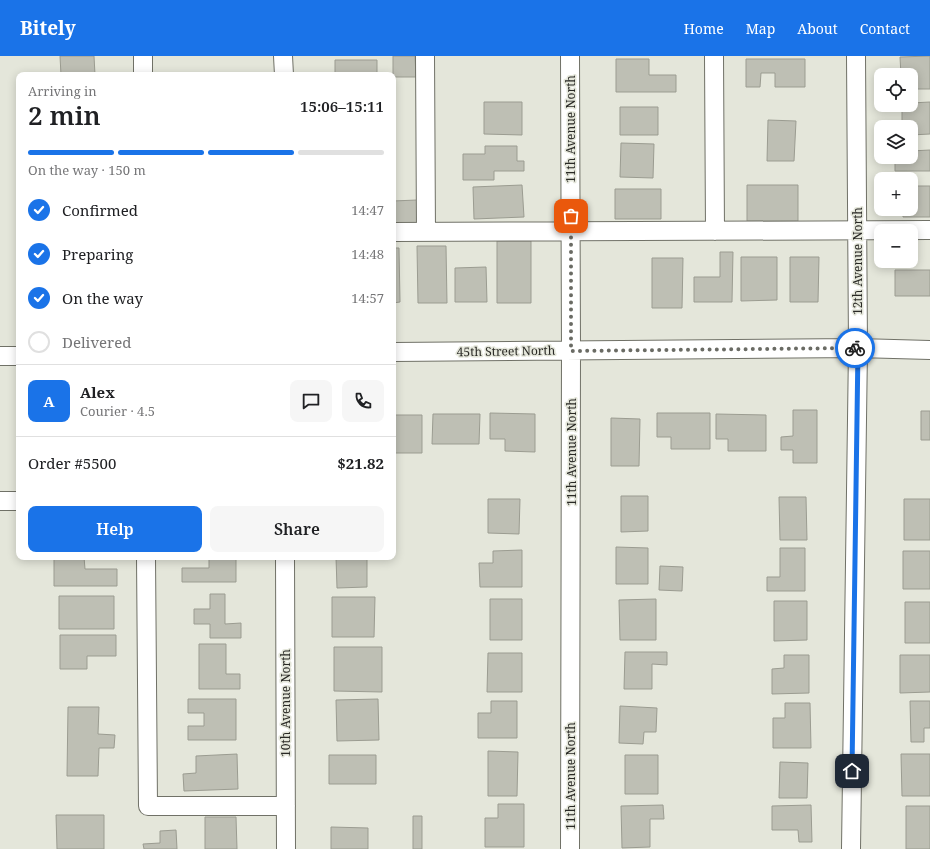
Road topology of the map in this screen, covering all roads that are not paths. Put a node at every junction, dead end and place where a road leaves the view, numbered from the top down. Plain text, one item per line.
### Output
1 (142, 56) edge
2 (284, 56) edge
3 (425, 56) edge
4 (570, 56) edge
5 (714, 56) edge
6 (856, 56) edge
7 (143, 72) edge
8 (284, 72) edge
9 (930, 230) edge
10 (714, 231) junction
11 (857, 231) junction
12 (396, 232) edge
13 (426, 232) junction
14 (571, 232) junction
15 (858, 348) junction
16 (930, 350) edge
17 (571, 351) junction
18 (396, 352) edge
19 (0, 356) edge
20 (16, 356) edge
21 (0, 501) edge
22 (16, 501) edge
23 (146, 560) edge
24 (285, 560) edge
25 (286, 806) junction
26 (286, 849) edge
27 (570, 849) edge
28 (851, 849) edge

1 - 7 street
2 - 8 street
3 - 13 street
4 - 14 street, 11th Avenue North
5 - 10 street
6 - 11 street, 12th Avenue North
9 - 11 street
10 - 11 street
10 - 14 street
11 - 15 street, 12th Avenue North
12 - 13 street
13 - 14 street
14 - 17 street, 11th Avenue North
15 - 16 street, 45th Street North
15 - 17 street, 45th Street North
15 - 28 street, 12th Avenue North
17 - 18 street, 45th Street North
17 - 27 street, 11th Avenue North
19 - 20 street
21 - 22 street
23 - 25 street
24 - 25 street, 10th Avenue North
25 - 26 street, 10th Avenue North

